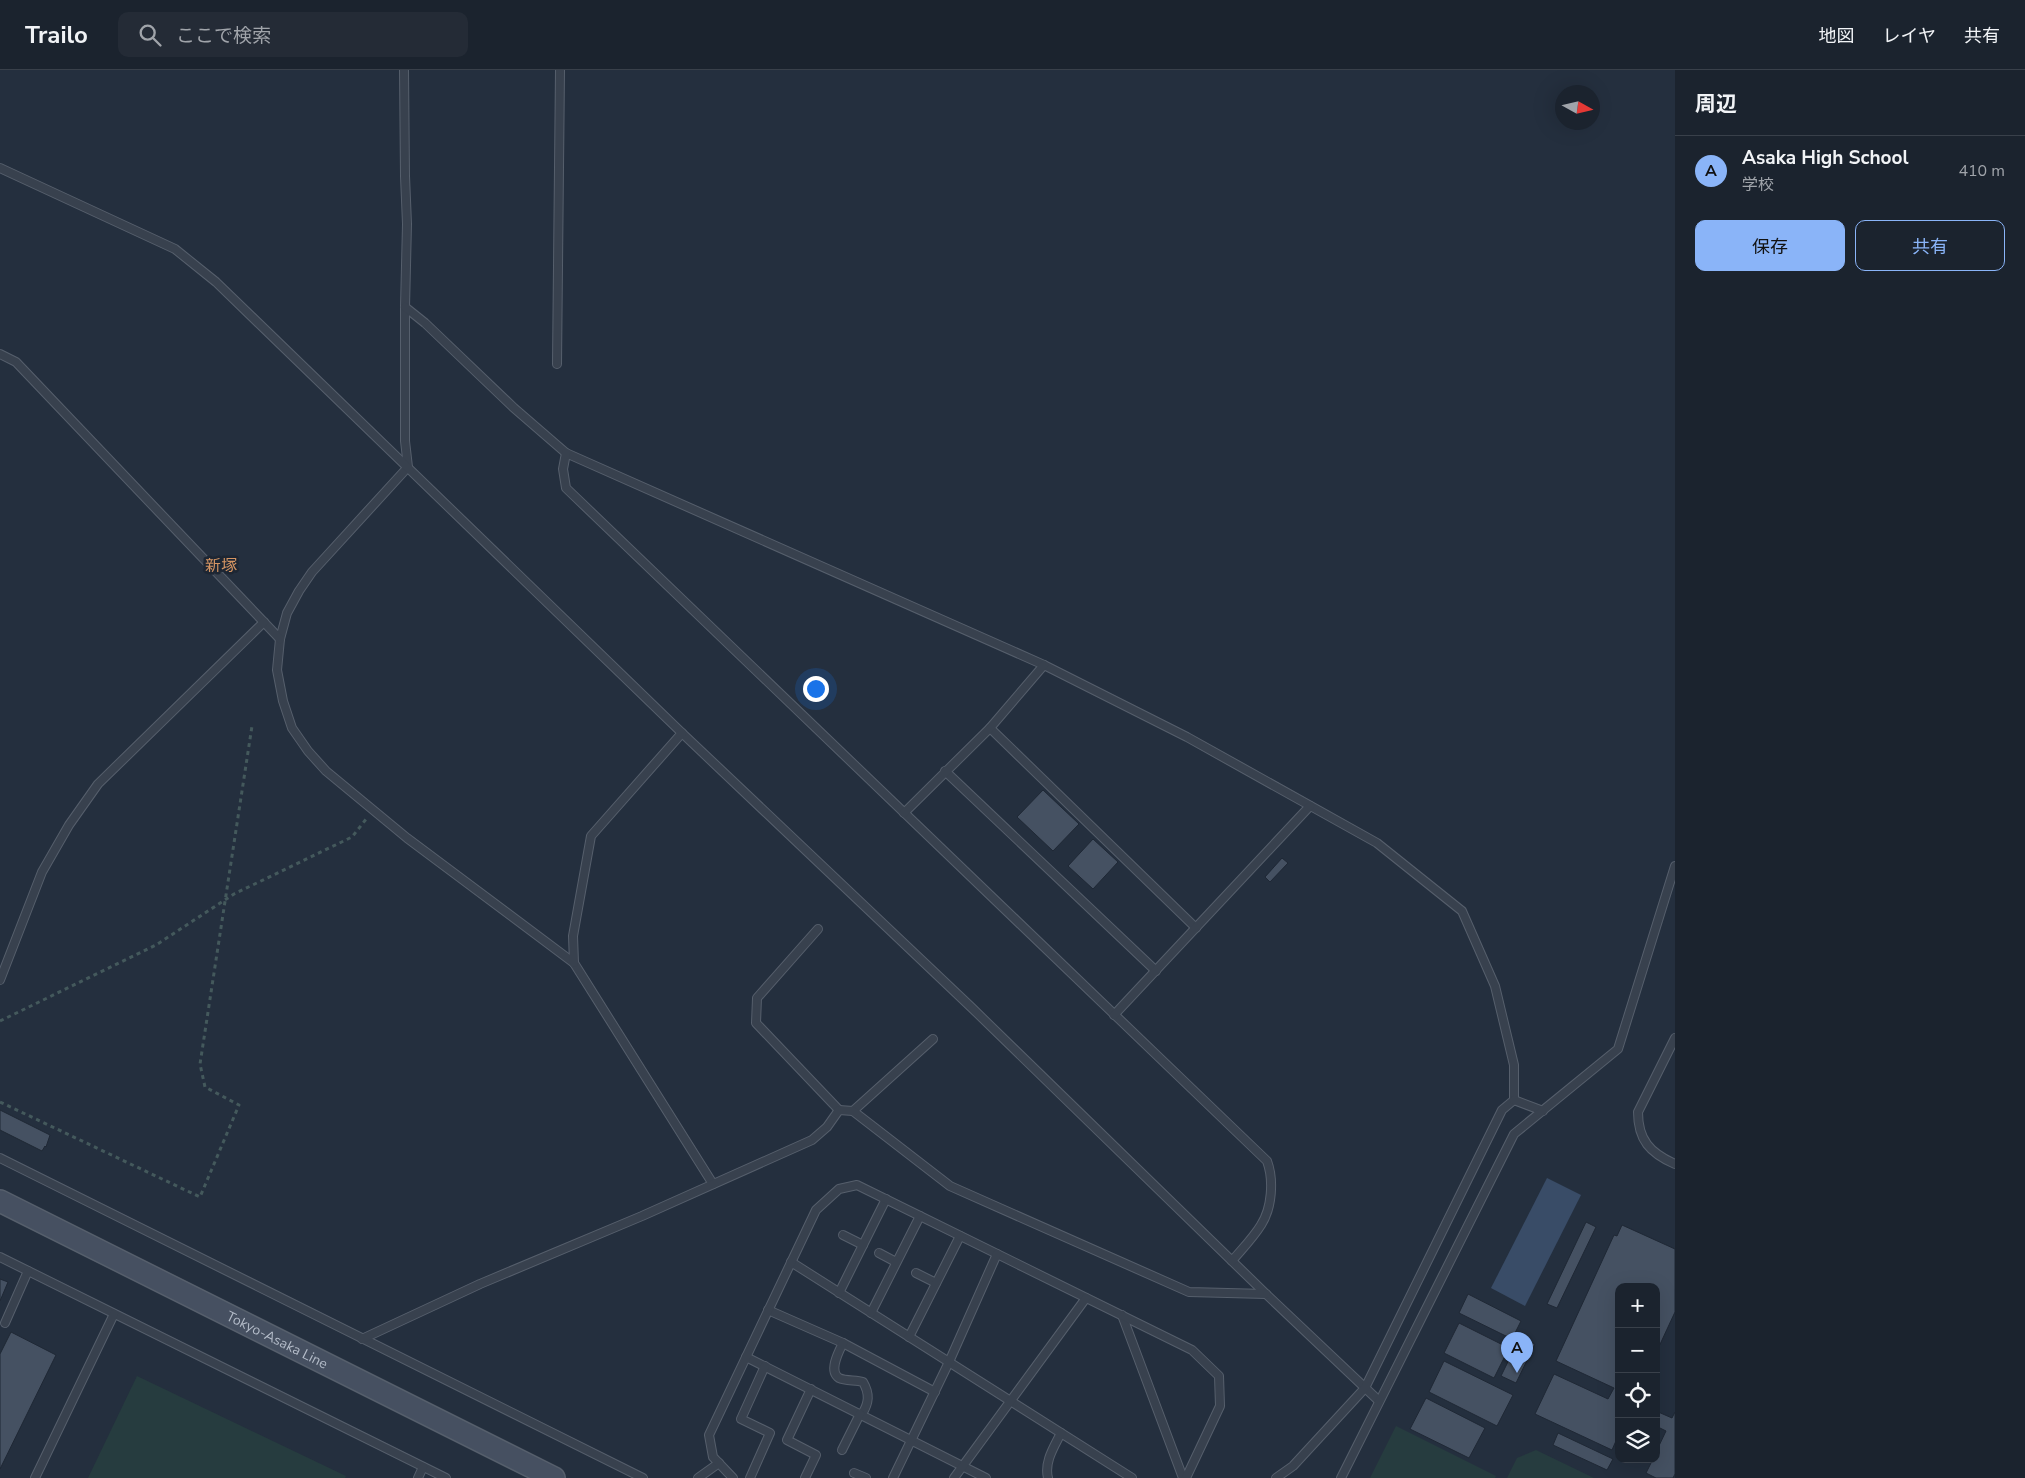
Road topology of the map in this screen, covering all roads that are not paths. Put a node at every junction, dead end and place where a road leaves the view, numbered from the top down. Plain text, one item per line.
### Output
1 (404, 70) edge
2 (560, 70) edge
3 (0, 168) edge
4 (405, 307) junction
5 (0, 354) edge
6 (557, 364) dead end
7 (566, 452) junction
8 (408, 468) junction
9 (264, 622) junction
10 (280, 639) junction
11 (1044, 666) junction
12 (990, 728) junction
13 (682, 734) junction
14 (945, 771) junction
15 (1310, 806) junction
16 (904, 813) junction
17 (1675, 866) edge
18 (1196, 928) junction
19 (818, 929) dead end
20 (574, 964) junction
21 (1156, 971) junction
22 (0, 980) edge
23 (1114, 1015) junction
24 (1675, 1038) edge
25 (934, 1039) dead end
26 (1514, 1100) junction
27 (840, 1110) junction
28 (854, 1111) junction
29 (1543, 1111) junction
30 (0, 1158) edge
31 (1675, 1164) edge
32 (712, 1184) junction
33 (886, 1200) junction
34 (0, 1201) edge
35 (920, 1216) junction
36 (843, 1235) dead end
37 (960, 1236) junction
38 (863, 1245) junction
39 (879, 1253) dead end
40 (996, 1254) junction
41 (0, 1257) edge
42 (1232, 1261) junction
43 (791, 1262) junction
44 (896, 1262) junction
45 (28, 1271) junction
46 (916, 1273) dead end
47 (936, 1282) junction
48 (839, 1293) junction
49 (1266, 1294) junction
50 (1086, 1298) junction
51 (768, 1310) junction
52 (871, 1313) junction
53 (114, 1314) junction
54 (1122, 1316) junction
55 (6, 1323) dead end
56 (908, 1337) junction
57 (362, 1339) junction
58 (843, 1343) junction
59 (746, 1357) junction
60 (949, 1362) junction
61 (765, 1366) junction
62 (1365, 1388) junction
63 (812, 1389) junction
64 (935, 1392) junction
65 (1010, 1401) junction
66 (1379, 1401) junction
67 (861, 1414) junction
68 (1061, 1433) junction
69 (912, 1439) junction
70 (842, 1450) dead end
71 (719, 1464) junction
72 (424, 1467) junction
73 (962, 1467) junction
74 (854, 1473) dead end
75 (982, 1477) edge
76 (35, 1478) edge
77 (418, 1478) edge
78 (446, 1478) edge
79 (554, 1478) edge
80 (643, 1478) edge
81 (698, 1478) edge
82 (733, 1478) edge
83 (750, 1478) edge
84 (805, 1478) edge
85 (866, 1478) edge
86 (893, 1478) edge
87 (954, 1478) edge
88 (1048, 1478) edge
89 (1132, 1478) edge
90 (1182, 1478) edge
91 (1186, 1478) edge
92 (1276, 1478) edge
93 (1341, 1478) edge

1 - 4 lane
2 - 6 lane
3 - 8 lane
4 - 7 lane
4 - 8 lane
5 - 9 lane
7 - 11 lane
7 - 16 lane
8 - 10 lane
8 - 13 lane
9 - 10 lane
9 - 22 lane
10 - 20 lane
11 - 12 lane
11 - 15 lane
12 - 14 lane
12 - 18 lane
13 - 20 lane
13 - 42 lane
14 - 16 lane
14 - 21 lane
15 - 18 lane
15 - 26 lane
16 - 23 lane
17 - 29 lane
18 - 21 lane
19 - 27 lane
20 - 32 lane
21 - 23 lane
23 - 42 lane
24 - 31 lane
25 - 28 lane
26 - 29 lane
26 - 62 lane
27 - 28 lane
27 - 32 lane
28 - 49 lane
29 - 66 lane
30 - 57 lane
32 - 57 lane
33 - 35 lane
33 - 38 lane
33 - 43 lane
34 - 79 main road, Tokyo-Asaka Line
35 - 37 lane
35 - 44 lane
36 - 38 lane
37 - 40 lane
37 - 47 lane
38 - 48 lane
39 - 44 lane
40 - 50 lane
40 - 60 lane
41 - 45 lane
42 - 49 lane
43 - 48 lane
43 - 51 lane
44 - 52 lane
45 - 53 lane
45 - 55 lane
46 - 47 lane
47 - 56 lane
48 - 52 lane
49 - 62 lane
50 - 54 lane
50 - 65 lane
51 - 58 lane
51 - 59 lane
52 - 56 lane
53 - 72 lane
53 - 76 lane
54 - 90 lane
54 - 91 lane
56 - 60 lane
57 - 80 lane
58 - 64 lane
58 - 67 lane
59 - 61 lane
59 - 71 lane
60 - 64 lane
60 - 65 lane
61 - 63 lane
61 - 83 lane
62 - 66 lane
62 - 92 lane
63 - 67 lane
63 - 84 lane
64 - 69 lane
65 - 68 lane
65 - 73 lane
66 - 93 lane
67 - 69 lane
67 - 70 lane
68 - 88 lane
68 - 89 lane
69 - 73 lane
69 - 86 lane
71 - 81 lane
71 - 82 lane
72 - 77 lane
72 - 78 lane
73 - 75 lane
73 - 87 lane
74 - 85 lane

